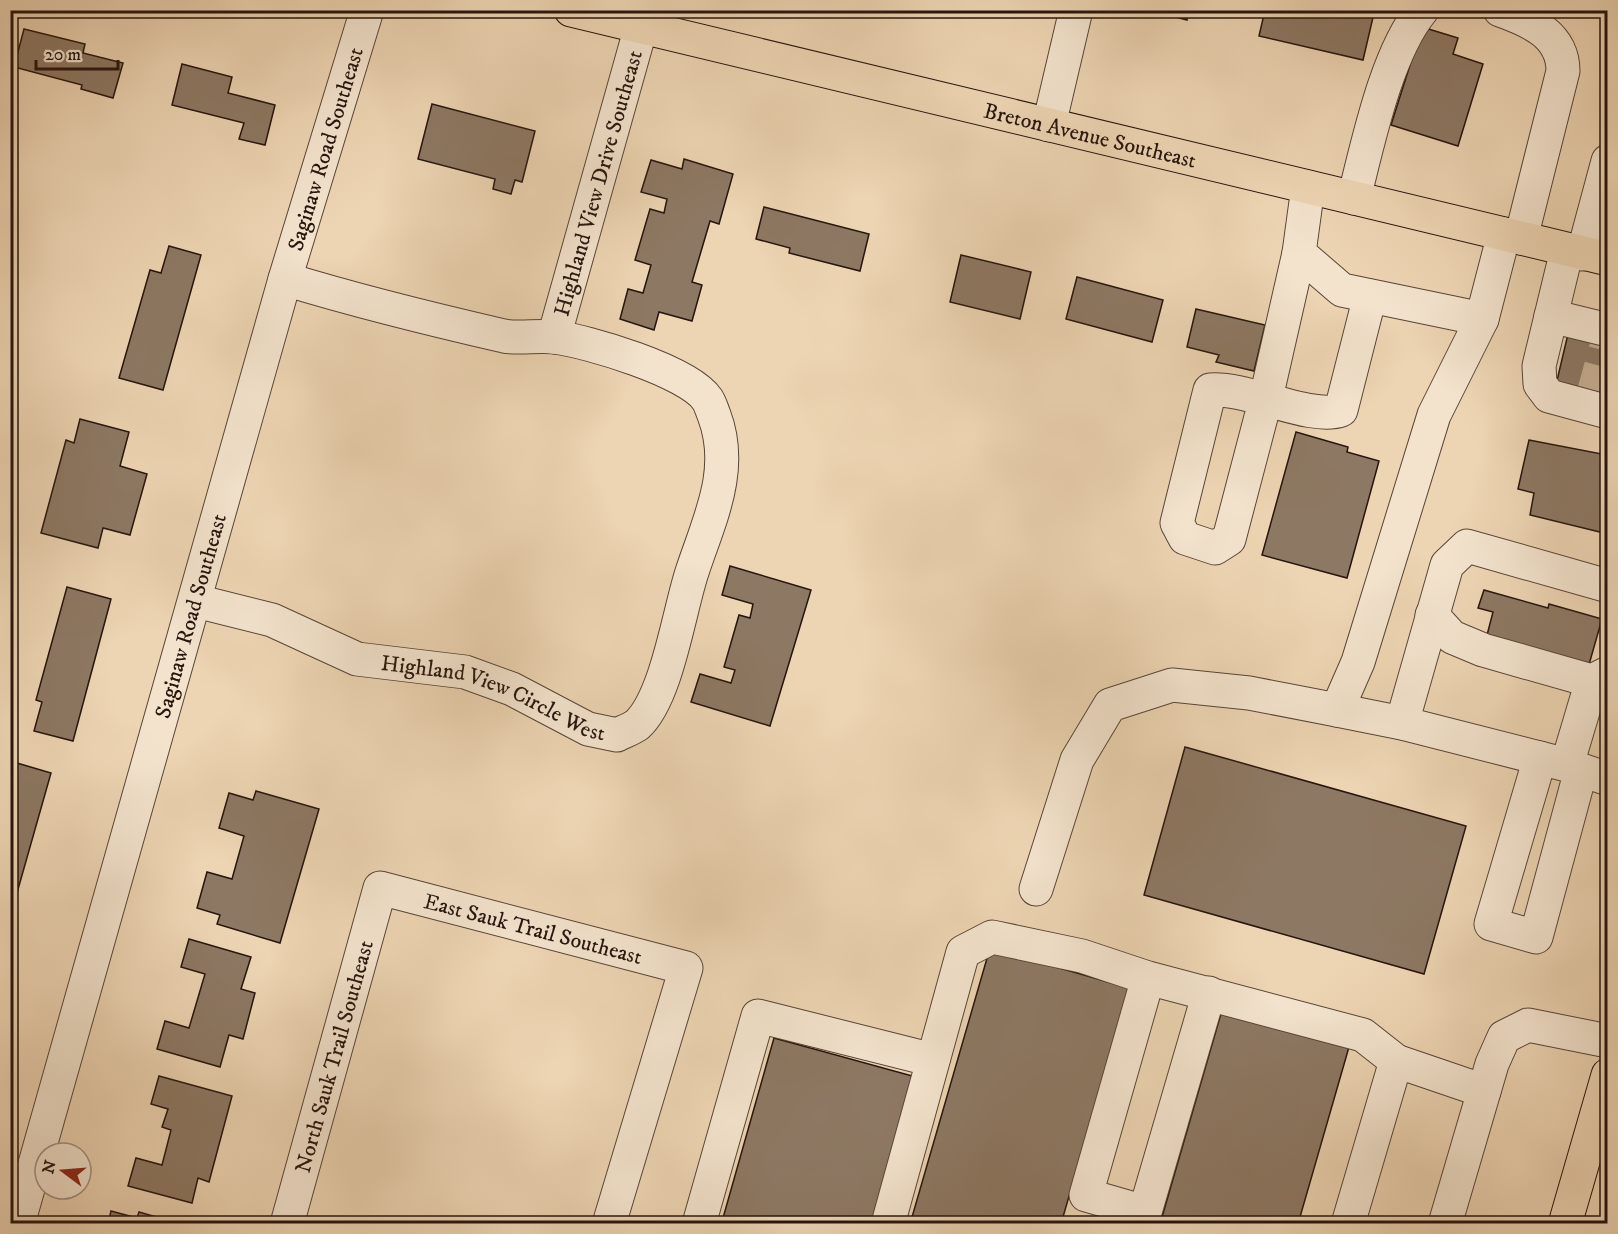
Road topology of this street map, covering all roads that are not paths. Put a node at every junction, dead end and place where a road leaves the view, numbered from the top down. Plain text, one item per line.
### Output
1 (367, 10) edge
2 (572, 10) edge
3 (1076, 10) edge
4 (1422, 10) edge
5 (1500, 10) edge
6 (641, 27) junction
7 (1049, 125) junction
8 (1608, 161) edge
9 (1308, 187) junction
10 (1354, 198) junction
11 (1513, 236) junction
12 (1299, 253) junction
13 (1586, 254) edge
14 (285, 279) junction
15 (1370, 296) junction
16 (1551, 316) junction
17 (1482, 319) junction
18 (1608, 330) edge
19 (554, 337) junction
20 (1596, 406) edge
21 (1608, 586) edge
22 (196, 601) junction
23 (1432, 615) junction
24 (1600, 677) edge
25 (1338, 710) junction
26 (1402, 723) junction
27 (1574, 768) edge
28 (380, 888) joint
29 (1036, 889) dead end
30 (1148, 978) junction
31 (1209, 993) junction
32 (1608, 1041) edge
33 (933, 1060) junction
34 (1396, 1061) junction
35 (1608, 1075) edge
36 (1484, 1091) junction
37 (18, 1224) edge
38 (287, 1224) edge
39 (609, 1224) edge
40 (699, 1224) edge
41 (888, 1224) edge
42 (1348, 1224) edge
43 (1445, 1224) edge
44 (1565, 1224) edge

1 - 14 street, Saginaw Road Southeast
2 - 6 main road, Breton Avenue Southeast
3 - 7 street
4 - 10 street
5 - 11 street
6 - 7 main road, Breton Avenue Southeast
6 - 19 street, Highland View Drive Southeast
7 - 9 main road, Breton Avenue Southeast
8 - 13 street
9 - 10 main road, Breton Avenue Southeast
9 - 12 street
10 - 11 main road, Breton Avenue Southeast
11 - 13 main road, Breton Avenue Southeast
11 - 17 street
12 - 15 street
12 - 15 street
13 - 16 street
14 - 19 street, Highland View Circle West
14 - 22 street, Saginaw Road Southeast
15 - 17 street
16 - 18 street
16 - 20 street
17 - 25 street
19 - 22 street, Highland View Circle West
21 - 23 street
22 - 37 street, Saginaw Road Southeast
23 - 24 street
23 - 26 street
24 - 27 street
25 - 26 street
25 - 29 street
26 - 27 street
28 - 38 street, North Sauk Trail Southeast
28 - 39 street, East Sauk Trail Southeast
30 - 31 street
30 - 31 street
30 - 33 street
31 - 34 street
32 - 36 street
33 - 40 street
33 - 41 street
34 - 36 street
34 - 42 street
35 - 44 main road
36 - 43 street

